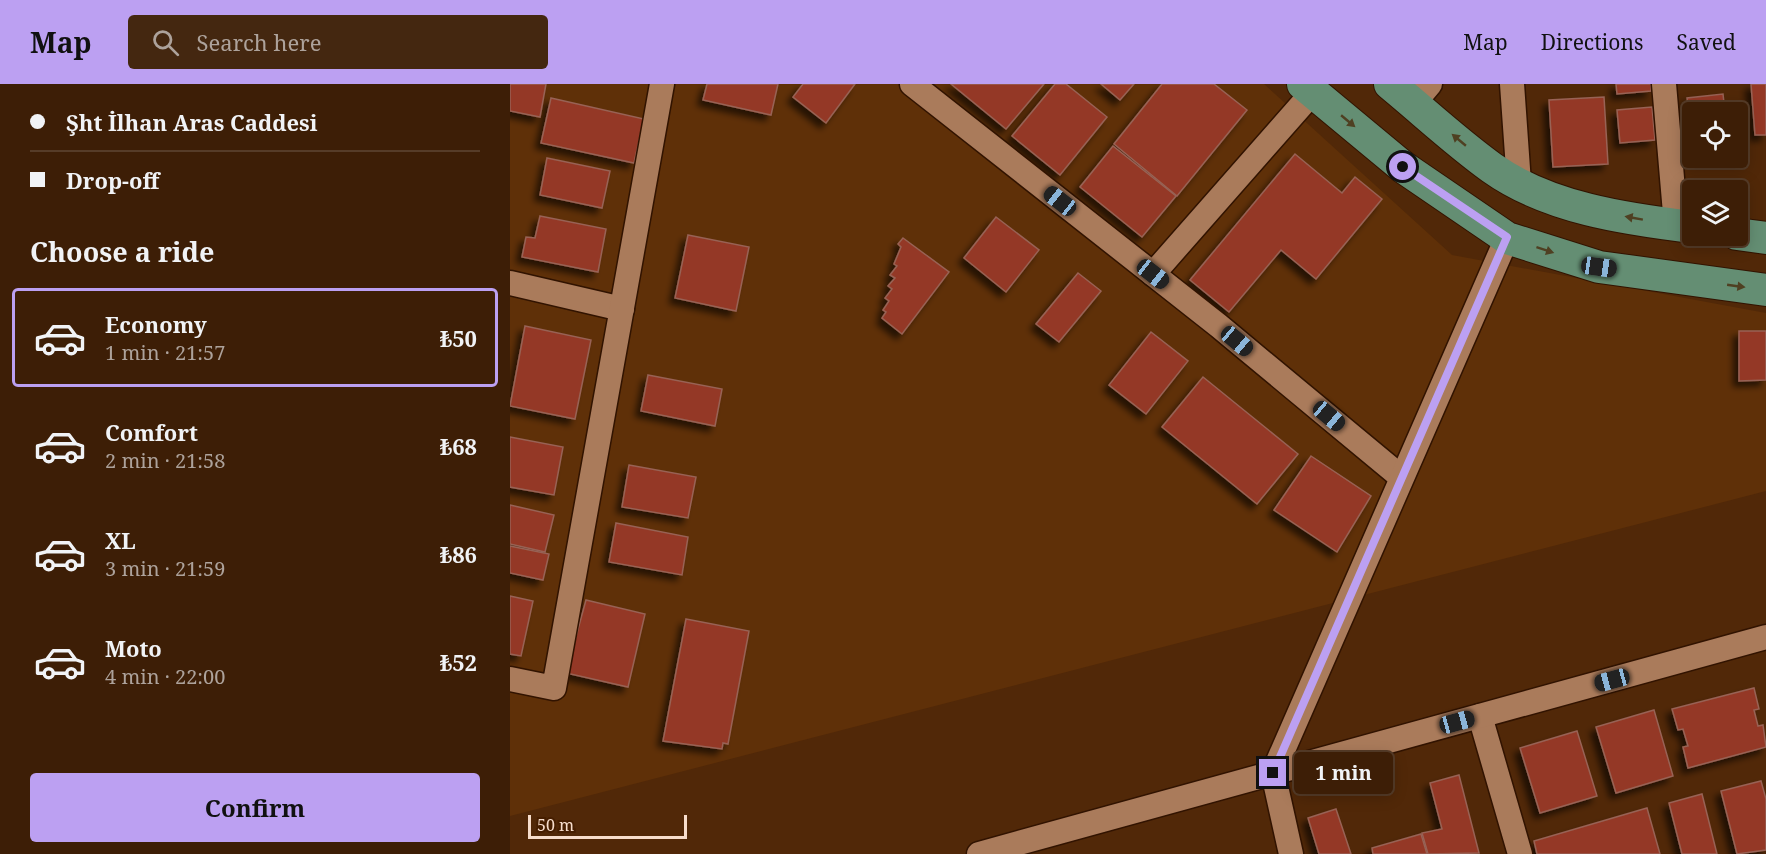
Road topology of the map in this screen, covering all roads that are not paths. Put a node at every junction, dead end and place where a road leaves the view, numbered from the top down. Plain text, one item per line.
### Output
1 (663, 84) edge
2 (912, 84) edge
3 (1512, 84) edge
4 (1664, 84) edge
5 (1308, 88) edge
6 (1412, 90) edge
7 (1519, 183) junction
8 (1682, 212) edge
9 (1682, 226) edge
10 (1748, 236) edge
11 (1507, 237) junction
12 (1766, 238) edge
13 (1153, 274) junction
14 (510, 283) edge
15 (1766, 290) edge
16 (622, 309) junction
17 (1401, 477) junction
18 (1766, 638) edge
19 (510, 679) edge
20 (1480, 716) junction
21 (1273, 773) junction
22 (992, 852) edge
23 (1291, 854) edge
24 (1520, 854) edge

1 - 16 street
2 - 13 street
3 - 7 street
4 - 8 street
5 -> 11 main road
5 - 13 street
7 -> 6 main road
9 -> 7 main road
10 - 12 main road
11 -> 15 main road
11 - 17 street
13 - 17 street
14 - 16 street
16 - 19 street
17 - 21 street
18 - 20 street
20 - 21 street
20 - 24 street
21 - 22 street
21 - 23 street

